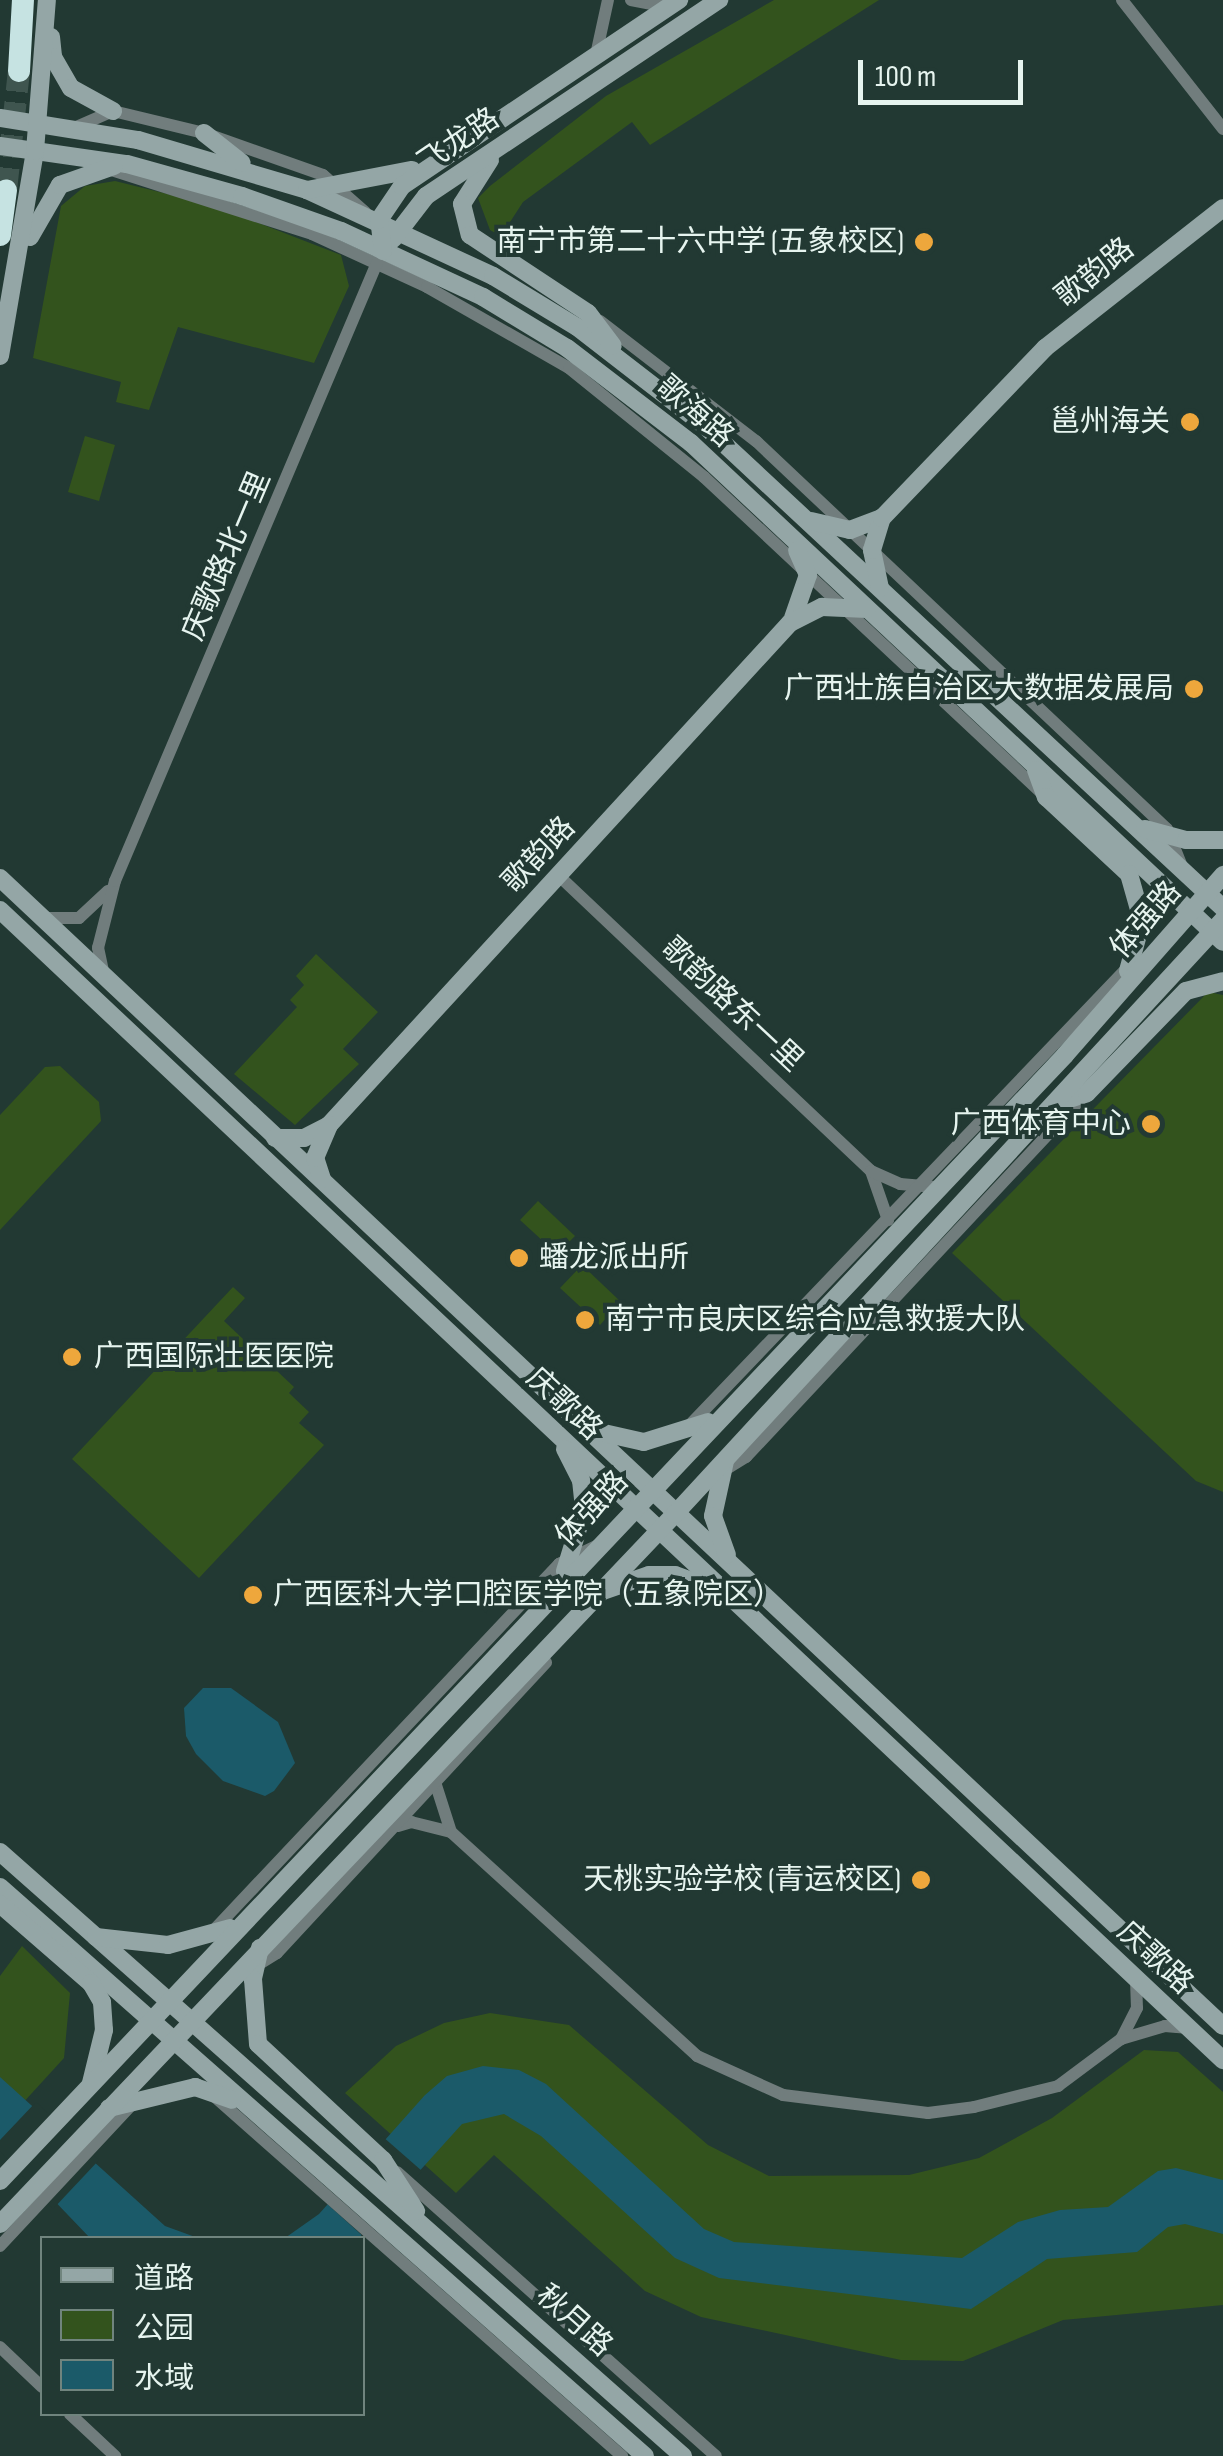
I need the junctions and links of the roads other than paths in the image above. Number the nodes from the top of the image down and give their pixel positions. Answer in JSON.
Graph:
{"nodes":[{"id":1,"x":23,"y":0,"type":"edge"},
{"id":2,"x":47,"y":0,"type":"edge"},
{"id":3,"x":608,"y":0,"type":"edge"},
{"id":4,"x":631,"y":0,"type":"edge"},
{"id":5,"x":719,"y":0,"type":"edge"},
{"id":6,"x":1122,"y":0,"type":"edge"},
{"id":7,"x":674,"y":3,"type":"edge"},
{"id":8,"x":596,"y":55,"type":"junction"},
{"id":9,"x":19,"y":71,"type":"tunnel mouth"},
{"id":10,"x":114,"y":112,"type":"junction"},
{"id":11,"x":0,"y":118,"type":"edge"},
{"id":12,"x":38,"y":122,"type":"junction"},
{"id":13,"x":74,"y":128,"type":"junction"},
{"id":14,"x":1223,"y":129,"type":"edge"},
{"id":15,"x":204,"y":132,"type":"junction"},
{"id":16,"x":0,"y":146,"type":"edge"},
{"id":17,"x":499,"y":147,"type":"junction"},
{"id":18,"x":35,"y":151,"type":"junction"},
{"id":19,"x":449,"y":154,"type":"junction"},
{"id":20,"x":82,"y":157,"type":"junction"},
{"id":21,"x":127,"y":164,"type":"junction"},
{"id":22,"x":105,"y":168,"type":"junction"},
{"id":23,"x":250,"y":169,"type":"junction"},
{"id":24,"x":332,"y":183,"type":"junction"},
{"id":25,"x":6,"y":190,"type":"dead end"},
{"id":26,"x":307,"y":190,"type":"junction"},
{"id":27,"x":1223,"y":208,"type":"edge"},
{"id":28,"x":373,"y":217,"type":"junction"},
{"id":29,"x":401,"y":231,"type":"junction"},
{"id":30,"x":0,"y":234,"type":"edge"},
{"id":31,"x":380,"y":257,"type":"junction"},
{"id":32,"x":14,"y":296,"type":"junction"},
{"id":33,"x":588,"y":313,"type":"junction"},
{"id":34,"x":0,"y":356,"type":"edge"},
{"id":35,"x":622,"y":359,"type":"junction"},
{"id":36,"x":804,"y":518,"type":"junction"},
{"id":37,"x":882,"y":518,"type":"junction"},
{"id":38,"x":850,"y":530,"type":"junction"},
{"id":39,"x":788,"y":534,"type":"junction"},
{"id":40,"x":872,"y":550,"type":"junction"},
{"id":41,"x":808,"y":575,"type":"junction"},
{"id":42,"x":880,"y":590,"type":"junction"},
{"id":43,"x":840,"y":605,"type":"junction"},
{"id":44,"x":867,"y":609,"type":"junction"},
{"id":45,"x":790,"y":623,"type":"junction"},
{"id":46,"x":1034,"y":765,"type":"junction"},
{"id":47,"x":1046,"y":796,"type":"junction"},
{"id":48,"x":1123,"y":814,"type":"junction"},
{"id":49,"x":1170,"y":838,"type":"junction"},
{"id":50,"x":1223,"y":840,"type":"edge"},
{"id":51,"x":1184,"y":871,"type":"junction"},
{"id":52,"x":1223,"y":875,"type":"edge"},
{"id":53,"x":558,"y":876,"type":"junction"},
{"id":54,"x":0,"y":878,"type":"edge"},
{"id":55,"x":115,"y":880,"type":"junction"},
{"id":56,"x":1206,"y":892,"type":"junction"},
{"id":57,"x":1223,"y":908,"type":"edge"},
{"id":58,"x":0,"y":910,"type":"edge"},
{"id":59,"x":1190,"y":910,"type":"junction"},
{"id":60,"x":40,"y":916,"type":"junction"},
{"id":61,"x":1219,"y":931,"type":"edge"},
{"id":62,"x":1156,"y":950,"type":"junction"},
{"id":63,"x":1132,"y":964,"type":"junction"},
{"id":64,"x":1223,"y":981,"type":"edge"},
{"id":65,"x":110,"y":982,"type":"junction"},
{"id":66,"x":1117,"y":994,"type":"junction"},
{"id":67,"x":1087,"y":1093,"type":"junction"},
{"id":68,"x":1054,"y":1104,"type":"junction"},
{"id":69,"x":329,"y":1125,"type":"junction"},
{"id":70,"x":276,"y":1138,"type":"junction"},
{"id":71,"x":870,"y":1171,"type":"junction"},
{"id":72,"x":326,"y":1186,"type":"junction"},
{"id":73,"x":916,"y":1186,"type":"junction"},
{"id":74,"x":938,"y":1187,"type":"junction"},
{"id":75,"x":888,"y":1216,"type":"junction"},
{"id":76,"x":889,"y":1238,"type":"junction"},
{"id":77,"x":515,"y":1364,"type":"junction"},
{"id":78,"x":500,"y":1380,"type":"junction"},
{"id":79,"x":566,"y":1412,"type":"junction"},
{"id":80,"x":718,"y":1417,"type":"junction"},
{"id":81,"x":550,"y":1428,"type":"junction"},
{"id":82,"x":682,"y":1432,"type":"junction"},
{"id":83,"x":730,"y":1449,"type":"junction"},
{"id":84,"x":719,"y":1474,"type":"junction"},
{"id":85,"x":648,"y":1489,"type":"junction"},
{"id":86,"x":698,"y":1489,"type":"junction"},
{"id":87,"x":633,"y":1506,"type":"junction"},
{"id":88,"x":675,"y":1514,"type":"junction"},
{"id":89,"x":658,"y":1530,"type":"junction"},
{"id":90,"x":596,"y":1546,"type":"junction"},
{"id":91,"x":571,"y":1558,"type":"junction"},
{"id":92,"x":560,"y":1583,"type":"junction"},
{"id":93,"x":617,"y":1586,"type":"junction"},
{"id":94,"x":756,"y":1590,"type":"junction"},
{"id":95,"x":592,"y":1595,"type":"junction"},
{"id":96,"x":741,"y":1607,"type":"junction"},
{"id":97,"x":435,"y":1782,"type":"junction"},
{"id":98,"x":396,"y":1826,"type":"junction"},
{"id":99,"x":451,"y":1832,"type":"junction"},
{"id":100,"x":0,"y":1852,"type":"edge"},
{"id":101,"x":0,"y":1887,"type":"edge"},
{"id":102,"x":0,"y":1904,"type":"edge"},
{"id":103,"x":240,"y":1924,"type":"junction"},
{"id":104,"x":208,"y":1936,"type":"junction"},
{"id":105,"x":96,"y":1937,"type":"junction"},
{"id":106,"x":258,"y":1956,"type":"junction"},
{"id":107,"x":1136,"y":1978,"type":"junction"},
{"id":108,"x":168,"y":2000,"type":"junction"},
{"id":109,"x":150,"y":2019,"type":"junction"},
{"id":110,"x":190,"y":2021,"type":"junction"},
{"id":111,"x":1223,"y":2026,"type":"edge"},
{"id":112,"x":1188,"y":2028,"type":"junction"},
{"id":113,"x":1121,"y":2039,"type":"junction"},
{"id":114,"x":173,"y":2040,"type":"junction"},
{"id":115,"x":1206,"y":2044,"type":"junction"},
{"id":116,"x":1223,"y":2060,"type":"edge"},
{"id":117,"x":89,"y":2087,"type":"junction"},
{"id":118,"x":207,"y":2090,"type":"junction"},
{"id":119,"x":250,"y":2108,"type":"junction"},
{"id":120,"x":113,"y":2114,"type":"junction"},
{"id":121,"x":286,"y":2150,"type":"junction"},
{"id":122,"x":383,"y":2160,"type":"junction"},
{"id":123,"x":0,"y":2181,"type":"edge"},
{"id":124,"x":0,"y":2224,"type":"edge"},
{"id":125,"x":427,"y":2228,"type":"junction"},
{"id":126,"x":0,"y":2246,"type":"edge"},
{"id":127,"x":405,"y":2255,"type":"junction"},
{"id":128,"x":0,"y":2348,"type":"edge"},
{"id":129,"x":40,"y":2386,"type":"edge"},
{"id":130,"x":72,"y":2416,"type":"edge"},
{"id":131,"x":115,"y":2456,"type":"edge"},
{"id":132,"x":622,"y":2456,"type":"edge"},
{"id":133,"x":645,"y":2456,"type":"edge"},
{"id":134,"x":684,"y":2456,"type":"edge"},
{"id":135,"x":716,"y":2456,"type":"edge"}],
"edges":[{"from":1,"to":9,"type":"highway"},
{"from":2,"to":10,"type":"main road"},
{"from":2,"to":12,"type":"main road"},
{"from":3,"to":8,"type":"street"},
{"from":4,"to":7,"type":"street"},
{"from":5,"to":17,"type":"main road","name":"飞龙路"},
{"from":6,"to":14,"type":"street"},
{"from":7,"to":8,"type":"main road","name":"飞龙路"},
{"from":8,"to":19,"type":"main road","name":"飞龙路"},
{"from":10,"to":13,"type":"street"},
{"from":10,"to":15,"type":"street"},
{"from":11,"to":12,"type":"main road","name":"歌海路"},
{"from":12,"to":13,"type":"main road","name":"歌海路"},
{"from":12,"to":18,"type":"main road"},
{"from":13,"to":23,"type":"main road","name":"歌海路"},
{"from":15,"to":23,"type":"main road"},
{"from":15,"to":24,"type":"street"},
{"from":16,"to":18,"type":"main road","name":"歌海路"},
{"from":17,"to":29,"type":"main road","name":"飞龙路"},
{"from":17,"to":33,"type":"main road"},
{"from":18,"to":20,"type":"main road","name":"歌海路"},
{"from":18,"to":32,"type":"main road"},
{"from":19,"to":24,"type":"main road"},
{"from":19,"to":28,"type":"main road","name":"飞龙路"},
{"from":20,"to":21,"type":"main road","name":"歌海路"},
{"from":20,"to":22,"type":"street"},
{"from":21,"to":22,"type":"main road"},
{"from":21,"to":31,"type":"main road","name":"歌海路"},
{"from":22,"to":31,"type":"street"},
{"from":22,"to":32,"type":"main road"},
{"from":23,"to":26,"type":"main road","name":"歌海路"},
{"from":24,"to":26,"type":"main road"},
{"from":24,"to":28,"type":"street"},
{"from":25,"to":30,"type":"highway"},
{"from":26,"to":28,"type":"main road","name":"歌海路"},
{"from":27,"to":37,"type":"main road","name":"歌韵路"},
{"from":28,"to":29,"type":"main road","name":"歌海路"},
{"from":28,"to":31,"type":"main road"},
{"from":29,"to":31,"type":"main road","name":"飞龙路"},
{"from":29,"to":35,"type":"main road","name":"歌海路"},
{"from":31,"to":39,"type":"main road","name":"歌海路"},
{"from":31,"to":41,"type":"street"},
{"from":31,"to":55,"type":"street","name":"庆歌路北一里"},
{"from":32,"to":34,"type":"main road"},
{"from":33,"to":35,"type":"main road"},
{"from":33,"to":38,"type":"street"},
{"from":35,"to":36,"type":"main road","name":"歌海路"},
{"from":36,"to":38,"type":"main road"},
{"from":36,"to":42,"type":"main road","name":"歌海路"},
{"from":37,"to":38,"type":"main road"},
{"from":37,"to":40,"type":"main road"},
{"from":38,"to":40,"type":"street"},
{"from":39,"to":41,"type":"main road"},
{"from":39,"to":44,"type":"main road","name":"歌海路"},
{"from":40,"to":42,"type":"main road"},
{"from":40,"to":49,"type":"street"},
{"from":41,"to":43,"type":"street"},
{"from":41,"to":45,"type":"main road","name":"歌韵路"},
{"from":42,"to":48,"type":"main road","name":"歌海路"},
{"from":43,"to":44,"type":"main road","name":"歌韵路"},
{"from":43,"to":45,"type":"main road","name":"歌韵路"},
{"from":43,"to":47,"type":"street"},
{"from":44,"to":46,"type":"main road","name":"歌海路"},
{"from":45,"to":53,"type":"main road","name":"歌韵路"},
{"from":46,"to":47,"type":"main road"},
{"from":46,"to":59,"type":"main road","name":"歌海路"},
{"from":47,"to":63,"type":"main road"},
{"from":48,"to":49,"type":"main road"},
{"from":48,"to":51,"type":"main road","name":"歌海路"},
{"from":49,"to":50,"type":"main road"},
{"from":49,"to":51,"type":"street"},
{"from":51,"to":56,"type":"main road","name":"歌海路"},
{"from":52,"to":56,"type":"main road","name":"体强路"},
{"from":53,"to":69,"type":"main road","name":"歌韵路"},
{"from":53,"to":71,"type":"street","name":"歌韵路东一里"},
{"from":54,"to":60,"type":"main road","name":"庆歌路"},
{"from":55,"to":60,"type":"street","name":"庆歌路北一里"},
{"from":55,"to":65,"type":"street","name":"庆歌路北一里"},
{"from":56,"to":57,"type":"main road","name":"歌海路"},
{"from":56,"to":59,"type":"main road","name":"体强路"},
{"from":58,"to":78,"type":"main road","name":"庆歌路"},
{"from":59,"to":61,"type":"main road","name":"歌海路"},
{"from":59,"to":62,"type":"main road","name":"体强路"},
{"from":60,"to":65,"type":"main road","name":"庆歌路"},
{"from":61,"to":68,"type":"main road","name":"体强路"},
{"from":62,"to":63,"type":"street"},
{"from":62,"to":66,"type":"main road","name":"体强路"},
{"from":63,"to":66,"type":"main road"},
{"from":63,"to":73,"type":"street"},
{"from":64,"to":67,"type":"main road"},
{"from":65,"to":70,"type":"main road","name":"庆歌路"},
{"from":66,"to":74,"type":"main road","name":"体强路"},
{"from":67,"to":68,"type":"main road"},
{"from":67,"to":84,"type":"street"},
{"from":68,"to":83,"type":"main road","name":"体强路"},
{"from":69,"to":70,"type":"main road"},
{"from":69,"to":72,"type":"main road"},
{"from":70,"to":72,"type":"main road","name":"庆歌路"},
{"from":71,"to":73,"type":"street","name":"歌韵路东一里"},
{"from":71,"to":75,"type":"street","name":"歌韵路东一里"},
{"from":72,"to":77,"type":"main road","name":"庆歌路"},
{"from":73,"to":74,"type":"street","name":"歌韵路东一里"},
{"from":73,"to":75,"type":"street"},
{"from":74,"to":76,"type":"main road","name":"体强路"},
{"from":75,"to":76,"type":"street","name":"歌韵路东一里"},
{"from":75,"to":82,"type":"street"},
{"from":76,"to":80,"type":"main road","name":"体强路"},
{"from":77,"to":78,"type":"main road"},
{"from":77,"to":79,"type":"main road","name":"庆歌路"},
{"from":78,"to":81,"type":"main road","name":"庆歌路"},
{"from":79,"to":82,"type":"main road"},
{"from":79,"to":85,"type":"main road","name":"庆歌路"},
{"from":80,"to":82,"type":"main road"},
{"from":80,"to":85,"type":"main road","name":"体强路"},
{"from":81,"to":87,"type":"main road","name":"庆歌路"},
{"from":81,"to":91,"type":"main road"},
{"from":83,"to":84,"type":"main road"},
{"from":83,"to":86,"type":"main road","name":"体强路"},
{"from":84,"to":86,"type":"street"},
{"from":84,"to":94,"type":"main road"},
{"from":85,"to":87,"type":"main road","name":"体强路"},
{"from":85,"to":88,"type":"main road","name":"庆歌路"},
{"from":86,"to":88,"type":"main road","name":"体强路"},
{"from":87,"to":89,"type":"main road","name":"庆歌路"},
{"from":87,"to":90,"type":"main road","name":"体强路"},
{"from":88,"to":89,"type":"main road","name":"体强路"},
{"from":88,"to":94,"type":"main road","name":"庆歌路"},
{"from":89,"to":95,"type":"main road","name":"体强路"},
{"from":89,"to":96,"type":"main road","name":"庆歌路"},
{"from":90,"to":91,"type":"street"},
{"from":90,"to":92,"type":"main road","name":"体强路"},
{"from":91,"to":92,"type":"main road"},
{"from":91,"to":104,"type":"street"},
{"from":92,"to":103,"type":"main road","name":"体强路"},
{"from":93,"to":95,"type":"main road"},
{"from":93,"to":96,"type":"main road"},
{"from":93,"to":97,"type":"street"},
{"from":94,"to":111,"type":"main road","name":"庆歌路"},
{"from":95,"to":106,"type":"main road","name":"体强路"},
{"from":96,"to":107,"type":"main road","name":"庆歌路"},
{"from":97,"to":98,"type":"street"},
{"from":97,"to":99,"type":"street"},
{"from":98,"to":99,"type":"street"},
{"from":98,"to":106,"type":"street"},
{"from":99,"to":113,"type":"street"},
{"from":100,"to":105,"type":"main road"},
{"from":101,"to":109,"type":"main road"},
{"from":102,"to":117,"type":"main road"},
{"from":103,"to":104,"type":"main road"},
{"from":103,"to":108,"type":"main road","name":"体强路"},
{"from":104,"to":105,"type":"main road"},
{"from":105,"to":108,"type":"main road"},
{"from":106,"to":110,"type":"main road","name":"体强路"},
{"from":106,"to":122,"type":"main road"},
{"from":107,"to":112,"type":"main road","name":"庆歌路"},
{"from":107,"to":113,"type":"street"},
{"from":108,"to":109,"type":"main road","name":"体强路"},
{"from":108,"to":110,"type":"main road"},
{"from":109,"to":114,"type":"main road"},
{"from":109,"to":117,"type":"main road","name":"体强路"},
{"from":110,"to":114,"type":"main road","name":"体强路"},
{"from":110,"to":125,"type":"main road","name":"秋月路"},
{"from":111,"to":115,"type":"main road"},
{"from":112,"to":113,"type":"street"},
{"from":112,"to":115,"type":"main road","name":"庆歌路"},
{"from":114,"to":119,"type":"main road","name":"秋月路"},
{"from":114,"to":120,"type":"main road","name":"体强路"},
{"from":115,"to":116,"type":"main road","name":"庆歌路"},
{"from":117,"to":123,"type":"main road","name":"体强路"},
{"from":118,"to":119,"type":"main road"},
{"from":118,"to":120,"type":"main road"},
{"from":118,"to":121,"type":"street"},
{"from":119,"to":121,"type":"main road","name":"秋月路"},
{"from":120,"to":124,"type":"main road","name":"体强路"},
{"from":120,"to":126,"type":"street"},
{"from":121,"to":127,"type":"main road","name":"秋月路"},
{"from":122,"to":125,"type":"main road"},
{"from":122,"to":135,"type":"street"},
{"from":125,"to":134,"type":"main road","name":"秋月路"},
{"from":127,"to":132,"type":"street"},
{"from":127,"to":133,"type":"main road","name":"秋月路"},
{"from":128,"to":129,"type":"street"},
{"from":130,"to":131,"type":"street"}]}
